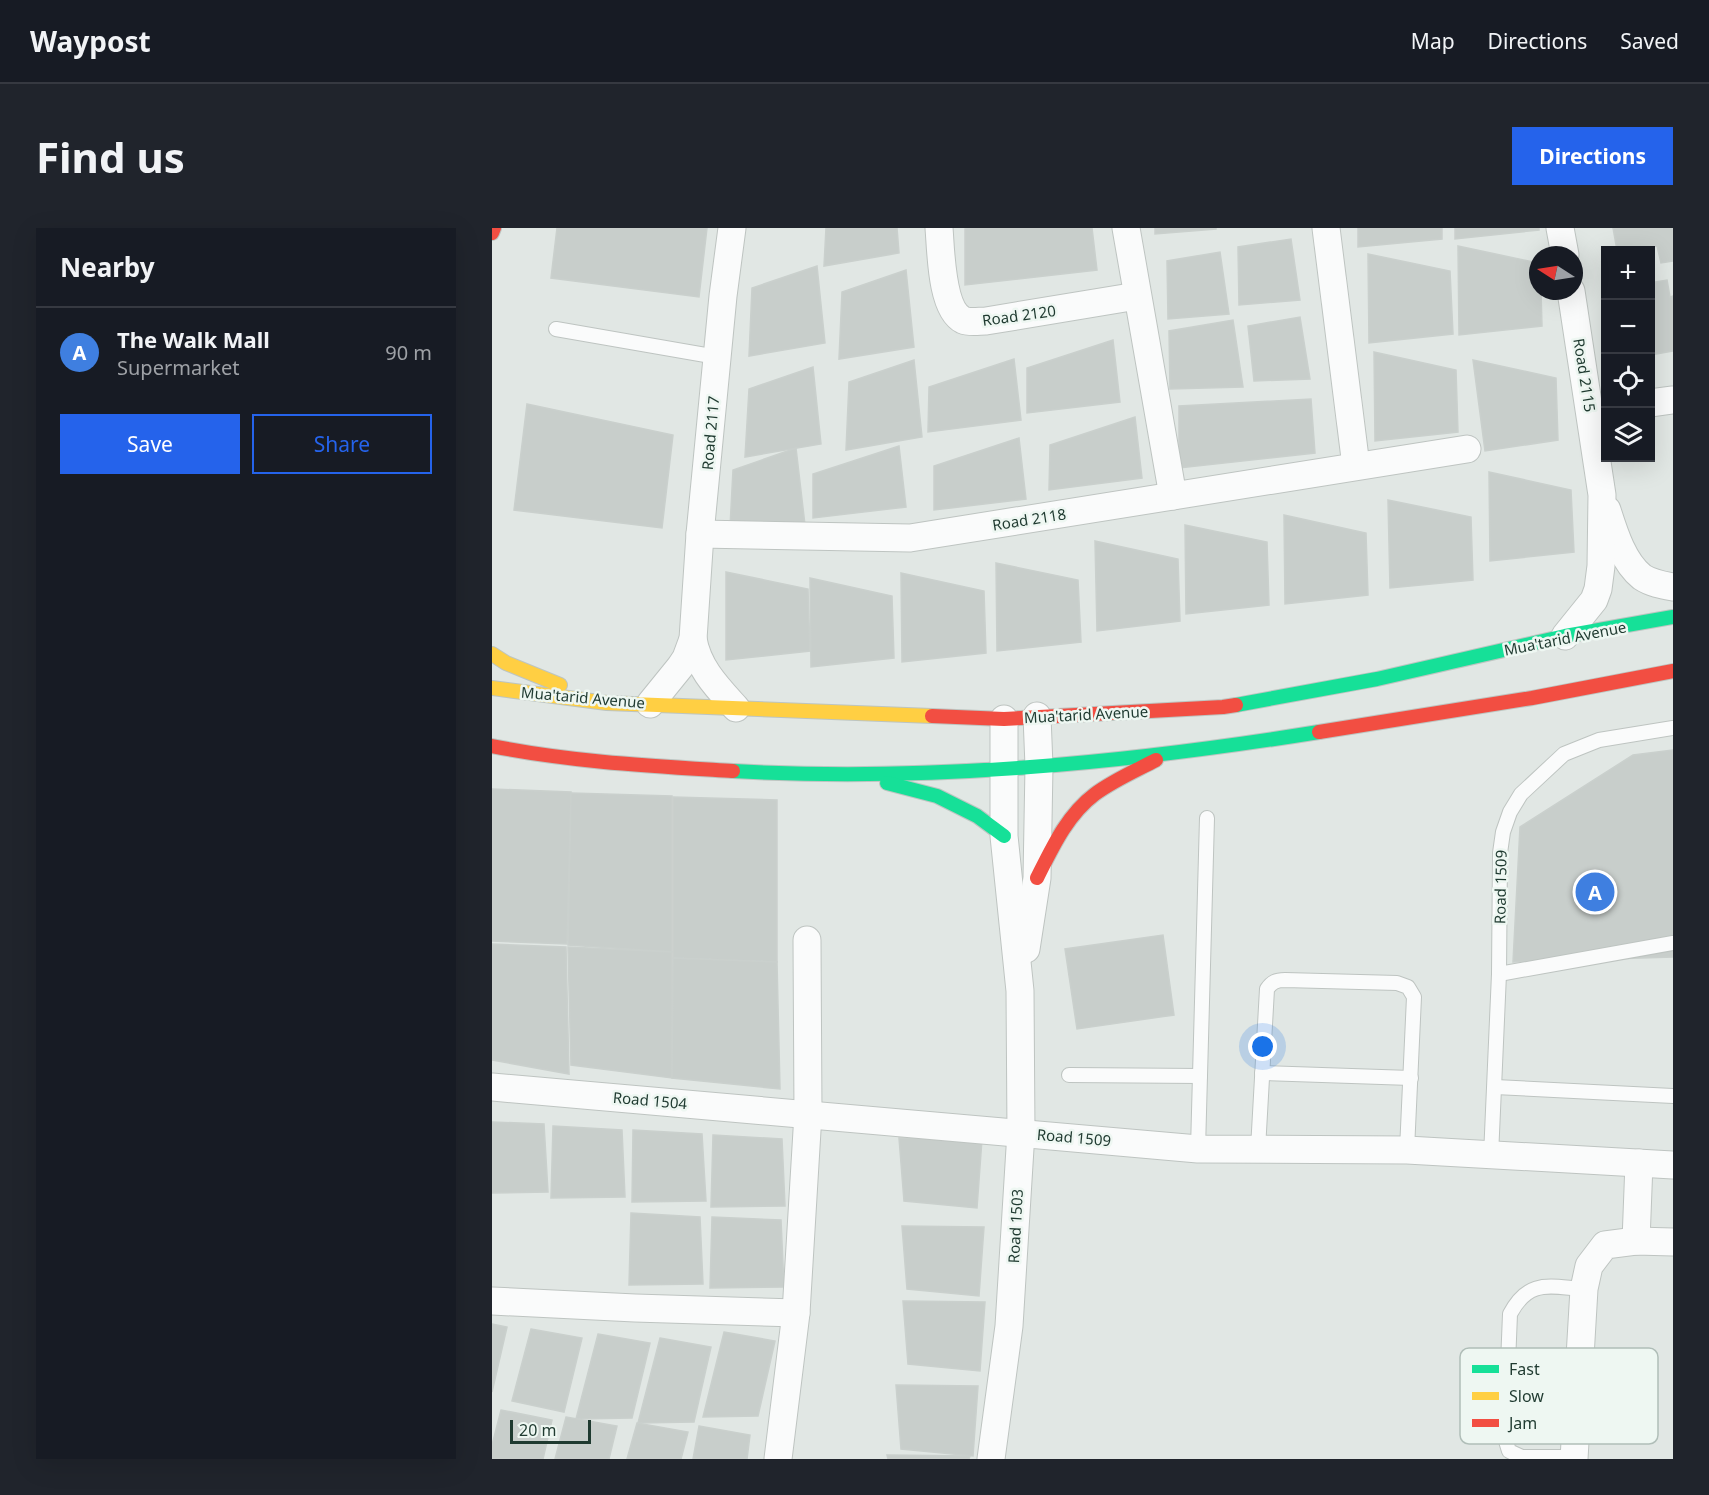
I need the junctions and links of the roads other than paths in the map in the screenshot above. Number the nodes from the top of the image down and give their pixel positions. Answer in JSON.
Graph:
{"nodes":[{"id":1,"x":494,"y":228,"type":"edge"},
{"id":2,"x":732,"y":228,"type":"edge"},
{"id":3,"x":939,"y":228,"type":"edge"},
{"id":4,"x":1126,"y":228,"type":"edge"},
{"id":5,"x":1326,"y":228,"type":"edge"},
{"id":6,"x":1560,"y":228,"type":"edge"},
{"id":7,"x":492,"y":233,"type":"edge"},
{"id":8,"x":1563,"y":246,"type":"edge"},
{"id":9,"x":1137,"y":296,"type":"junction"},
{"id":10,"x":1573,"y":300,"type":"edge"},
{"id":11,"x":556,"y":329,"type":"dead end"},
{"id":12,"x":717,"y":357,"type":"junction"},
{"id":13,"x":1673,"y":400,"type":"edge"},
{"id":14,"x":1655,"y":402,"type":"edge"},
{"id":15,"x":1598,"y":410,"type":"edge"},
{"id":16,"x":1467,"y":448,"type":"dead end"},
{"id":17,"x":1356,"y":466,"type":"junction"},
{"id":18,"x":1602,"y":495,"type":"junction"},
{"id":19,"x":1173,"y":496,"type":"junction"},
{"id":20,"x":700,"y":534,"type":"junction"},
{"id":21,"x":1673,"y":587,"type":"edge"},
{"id":22,"x":1673,"y":617,"type":"edge"},
{"id":23,"x":1565,"y":636,"type":"junction"},
{"id":24,"x":693,"y":639,"type":"junction"},
{"id":25,"x":492,"y":654,"type":"edge"},
{"id":26,"x":1673,"y":671,"type":"edge"},
{"id":27,"x":1633,"y":678,"type":"junction"},
{"id":28,"x":1673,"y":678,"type":"edge"},
{"id":29,"x":492,"y":688,"type":"edge"},
{"id":30,"x":607,"y":703,"type":"junction"},
{"id":31,"x":650,"y":704,"type":"junction"},
{"id":32,"x":736,"y":708,"type":"junction"},
{"id":33,"x":1037,"y":716,"type":"junction"},
{"id":34,"x":1004,"y":719,"type":"junction"},
{"id":35,"x":1673,"y":728,"type":"edge"},
{"id":36,"x":492,"y":746,"type":"edge"},
{"id":37,"x":1169,"y":753,"type":"junction"},
{"id":38,"x":538,"y":755,"type":"junction"},
{"id":39,"x":504,"y":761,"type":"dead end"},
{"id":40,"x":1039,"y":766,"type":"junction"},
{"id":41,"x":1003,"y":768,"type":"junction"},
{"id":42,"x":854,"y":775,"type":"junction"},
{"id":43,"x":1207,"y":818,"type":"dead end"},
{"id":44,"x":1004,"y":836,"type":"junction"},
{"id":45,"x":1037,"y":878,"type":"junction"},
{"id":46,"x":807,"y":940,"type":"dead end"},
{"id":47,"x":1673,"y":943,"type":"edge"},
{"id":48,"x":1498,"y":974,"type":"junction"},
{"id":49,"x":1020,"y":992,"type":"junction"},
{"id":50,"x":1262,"y":1073,"type":"junction"},
{"id":51,"x":1069,"y":1075,"type":"dead end"},
{"id":52,"x":1200,"y":1076,"type":"junction"},
{"id":53,"x":1411,"y":1078,"type":"junction"},
{"id":54,"x":492,"y":1087,"type":"edge"},
{"id":55,"x":1495,"y":1087,"type":"junction"},
{"id":56,"x":1673,"y":1096,"type":"edge"},
{"id":57,"x":808,"y":1114,"type":"junction"},
{"id":58,"x":1021,"y":1132,"type":"junction"},
{"id":59,"x":1198,"y":1149,"type":"junction"},
{"id":60,"x":1258,"y":1149,"type":"junction"},
{"id":61,"x":1407,"y":1150,"type":"junction"},
{"id":62,"x":1491,"y":1156,"type":"junction"},
{"id":63,"x":1639,"y":1163,"type":"junction"},
{"id":64,"x":1673,"y":1165,"type":"edge"},
{"id":65,"x":1636,"y":1241,"type":"junction"},
{"id":66,"x":1673,"y":1242,"type":"edge"},
{"id":67,"x":1584,"y":1289,"type":"junction"},
{"id":68,"x":492,"y":1300,"type":"edge"},
{"id":69,"x":796,"y":1313,"type":"junction"},
{"id":70,"x":1509,"y":1348,"type":"edge"},
{"id":71,"x":1581,"y":1348,"type":"edge"},
{"id":72,"x":1507,"y":1444,"type":"edge"},
{"id":73,"x":1574,"y":1458,"type":"edge"},
{"id":74,"x":778,"y":1459,"type":"edge"},
{"id":75,"x":992,"y":1459,"type":"edge"}],
"edges":[{"from":1,"to":7,"type":"street"},
{"from":2,"to":12,"type":"street","name":"Road 2117"},
{"from":3,"to":9,"type":"street","name":"Road 2120"},
{"from":4,"to":9,"type":"street"},
{"from":5,"to":17,"type":"street"},
{"from":6,"to":8,"type":"street"},
{"from":9,"to":19,"type":"street"},
{"from":10,"to":15,"type":"street","name":"Road 2115"},
{"from":11,"to":12,"type":"lane"},
{"from":12,"to":20,"type":"street","name":"Road 2117"},
{"from":13,"to":14,"type":"street"},
{"from":15,"to":18,"type":"street","name":"Road 2115"},
{"from":16,"to":17,"type":"street","name":"Road 2118"},
{"from":17,"to":19,"type":"street","name":"Road 2118"},
{"from":18,"to":21,"type":"street","name":"Road 2115"},
{"from":18,"to":23,"type":"street","name":"Road 2115"},
{"from":19,"to":20,"type":"street","name":"Road 2118"},
{"from":20,"to":24,"type":"street","name":"Road 2117"},
{"from":22,"to":23,"type":"street","name":"Mua'tarid Avenue"},
{"from":23,"to":33,"type":"street","name":"Mua'tarid Avenue"},
{"from":24,"to":31,"type":"street","name":"Road 2117"},
{"from":24,"to":32,"type":"street","name":"Road 2117"},
{"from":25,"to":30,"type":"street"},
{"from":26,"to":27,"type":"street"},
{"from":27,"to":28,"type":"lane"},
{"from":27,"to":37,"type":"street"},
{"from":29,"to":30,"type":"street","name":"Mua'tarid Avenue"},
{"from":30,"to":31,"type":"street","name":"Mua'tarid Avenue"},
{"from":31,"to":32,"type":"street","name":"Mua'tarid Avenue"},
{"from":32,"to":34,"type":"street","name":"Mua'tarid Avenue"},
{"from":33,"to":34,"type":"street","name":"Mua'tarid Avenue"},
{"from":33,"to":40,"type":"street","name":"Road 1503"},
{"from":34,"to":41,"type":"street","name":"Road 1503"},
{"from":35,"to":48,"type":"lane","name":"Road 1509"},
{"from":36,"to":38,"type":"street"},
{"from":37,"to":40,"type":"street"},
{"from":37,"to":45,"type":"street"},
{"from":38,"to":39,"type":"street"},
{"from":38,"to":42,"type":"street"},
{"from":40,"to":41,"type":"street"},
{"from":40,"to":45,"type":"street","name":"Road 1503"},
{"from":41,"to":42,"type":"street"},
{"from":41,"to":44,"type":"street","name":"Road 1503"},
{"from":42,"to":44,"type":"street"},
{"from":43,"to":52,"type":"lane"},
{"from":44,"to":49,"type":"street","name":"Road 1503"},
{"from":45,"to":49,"type":"street","name":"Road 1503"},
{"from":46,"to":57,"type":"street"},
{"from":47,"to":48,"type":"lane"},
{"from":48,"to":55,"type":"lane","name":"Road 1509"},
{"from":49,"to":58,"type":"street","name":"Road 1503"},
{"from":50,"to":53,"type":"lane"},
{"from":50,"to":53,"type":"lane"},
{"from":50,"to":60,"type":"lane"},
{"from":51,"to":52,"type":"lane"},
{"from":52,"to":59,"type":"lane"},
{"from":53,"to":61,"type":"lane"},
{"from":54,"to":57,"type":"street","name":"Road 1504"},
{"from":55,"to":56,"type":"lane"},
{"from":55,"to":62,"type":"lane","name":"Road 1509"},
{"from":57,"to":58,"type":"street","name":"Road 1504"},
{"from":57,"to":69,"type":"street"},
{"from":58,"to":59,"type":"street","name":"Road 1509"},
{"from":58,"to":75,"type":"street","name":"Road 1503"},
{"from":59,"to":60,"type":"street","name":"Road 1509"},
{"from":60,"to":61,"type":"street","name":"Road 1509"},
{"from":61,"to":62,"type":"street","name":"Road 1509"},
{"from":62,"to":63,"type":"street","name":"Road 1509"},
{"from":63,"to":64,"type":"street","name":"Road 1509"},
{"from":63,"to":65,"type":"street"},
{"from":65,"to":66,"type":"street"},
{"from":65,"to":67,"type":"street"},
{"from":67,"to":70,"type":"lane"},
{"from":67,"to":71,"type":"street"},
{"from":68,"to":69,"type":"street"},
{"from":69,"to":74,"type":"street"},
{"from":72,"to":73,"type":"lane"}]}
